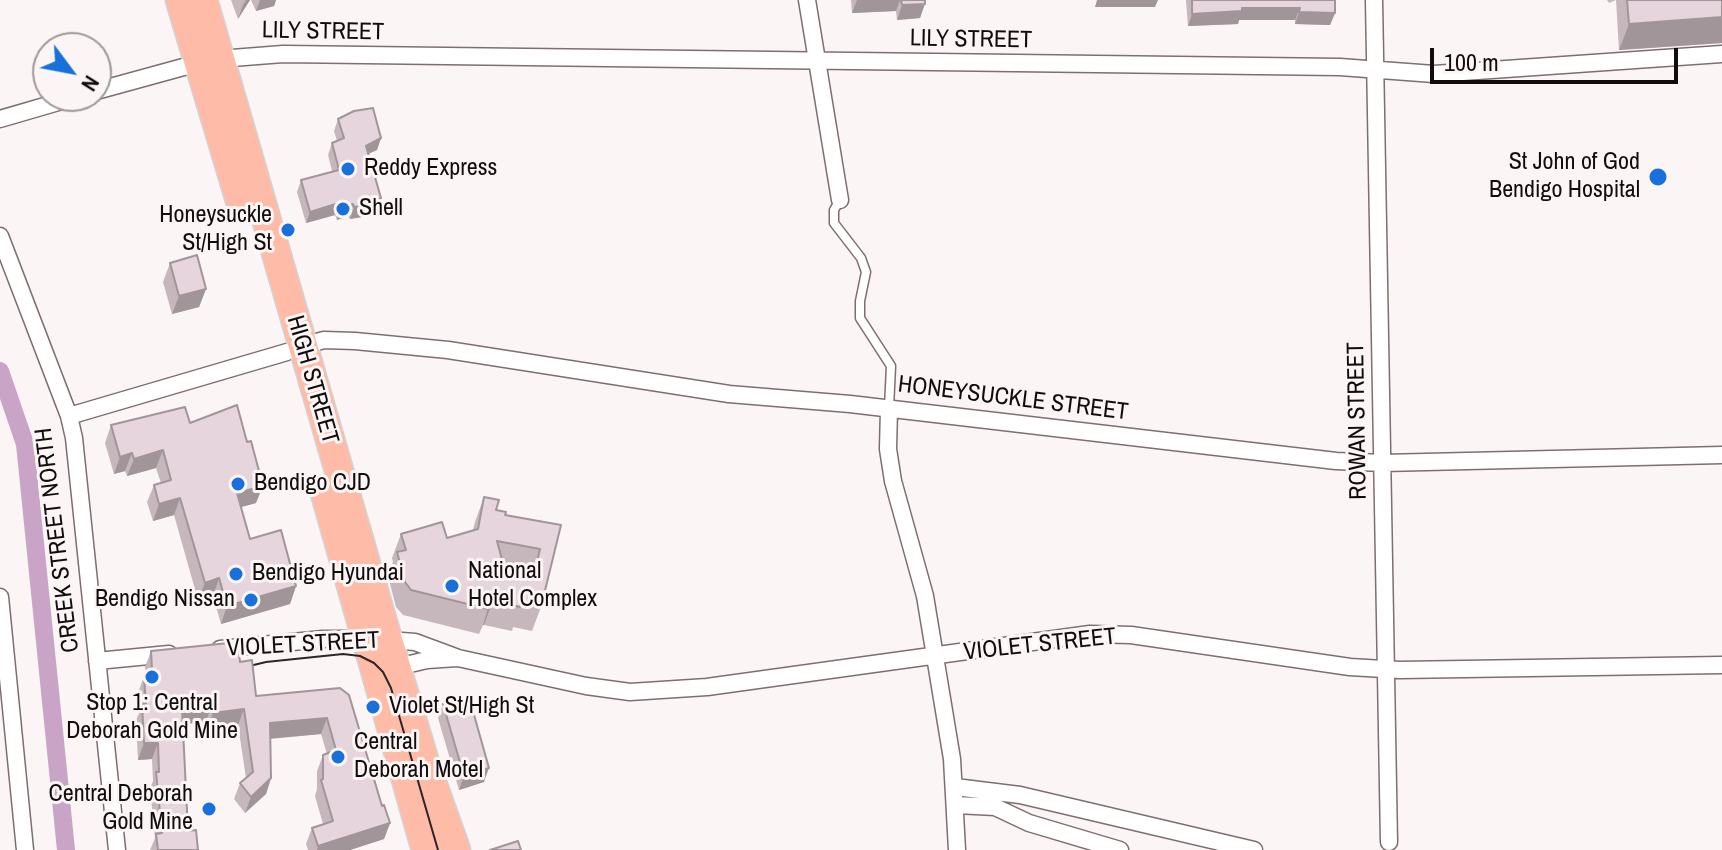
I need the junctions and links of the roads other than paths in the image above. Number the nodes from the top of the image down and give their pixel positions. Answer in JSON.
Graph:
{"nodes":[{"id":1,"x":180,"y":0,"type":"edge"},
{"id":2,"x":203,"y":0,"type":"edge"},
{"id":3,"x":807,"y":0,"type":"edge"},
{"id":4,"x":1374,"y":0,"type":"edge"},
{"id":5,"x":1722,"y":54,"type":"edge"},
{"id":6,"x":209,"y":61,"type":"junction"},
{"id":7,"x":819,"y":63,"type":"junction"},
{"id":8,"x":1375,"y":71,"type":"junction"},
{"id":9,"x":112,"y":87,"type":"edge"},
{"id":10,"x":32,"y":110,"type":"edge"},
{"id":11,"x":0,"y":119,"type":"edge"},
{"id":12,"x":840,"y":200,"type":"joint"},
{"id":13,"x":0,"y":236,"type":"edge"},
{"id":14,"x":294,"y":349,"type":"junction"},
{"id":15,"x":889,"y":409,"type":"junction"},
{"id":16,"x":69,"y":416,"type":"junction"},
{"id":17,"x":1722,"y":455,"type":"edge"},
{"id":18,"x":1383,"y":463,"type":"junction"},
{"id":19,"x":0,"y":597,"type":"edge"},
{"id":20,"x":377,"y":640,"type":"junction"},
{"id":21,"x":935,"y":657,"type":"junction"},
{"id":22,"x":458,"y":658,"type":"junction"},
{"id":23,"x":97,"y":661,"type":"junction"},
{"id":24,"x":1722,"y":665,"type":"edge"},
{"id":25,"x":1385,"y":669,"type":"junction"},
{"id":26,"x":386,"y":671,"type":"junction"},
{"id":27,"x":5,"y":692,"type":"edge"},
{"id":28,"x":955,"y":787,"type":"junction"},
{"id":29,"x":422,"y":792,"type":"junction"},
{"id":30,"x":956,"y":805,"type":"junction"},
{"id":31,"x":1389,"y":842,"type":"dead end"},
{"id":32,"x":25,"y":850,"type":"edge"},
{"id":33,"x":117,"y":850,"type":"edge"},
{"id":34,"x":426,"y":850,"type":"edge"},
{"id":35,"x":456,"y":850,"type":"edge"},
{"id":36,"x":957,"y":850,"type":"edge"},
{"id":37,"x":1120,"y":850,"type":"edge"},
{"id":38,"x":1254,"y":850,"type":"edge"}],
"edges":[{"from":1,"to":6,"type":"highway","name":"HIGH STREET"},
{"from":2,"to":6,"type":"highway","name":"HIGH STREET"},
{"from":3,"to":7,"type":"street"},
{"from":4,"to":8,"type":"street","name":"ROWAN STREET"},
{"from":5,"to":8,"type":"street","name":"LILY STREET"},
{"from":6,"to":7,"type":"street","name":"LILY STREET"},
{"from":6,"to":9,"type":"street","name":"LILY STREET"},
{"from":6,"to":14,"type":"highway","name":"HIGH STREET"},
{"from":7,"to":8,"type":"street","name":"LILY STREET"},
{"from":7,"to":12,"type":"street"},
{"from":8,"to":18,"type":"street","name":"ROWAN STREET"},
{"from":10,"to":11,"type":"street"},
{"from":12,"to":15,"type":"lane"},
{"from":13,"to":16,"type":"street","name":"CREEK STREET NORTH"},
{"from":14,"to":15,"type":"street","name":"HONEYSUCKLE STREET"},
{"from":14,"to":16,"type":"street","name":"HONEYSUCKLE STREET"},
{"from":14,"to":20,"type":"highway","name":"HIGH STREET"},
{"from":15,"to":18,"type":"street","name":"HONEYSUCKLE STREET"},
{"from":15,"to":21,"type":"street"},
{"from":16,"to":23,"type":"street","name":"CREEK STREET NORTH"},
{"from":17,"to":18,"type":"street","name":"HONEYSUCKLE STREET"},
{"from":18,"to":25,"type":"street","name":"ROWAN STREET"},
{"from":19,"to":27,"type":"street"},
{"from":20,"to":22,"type":"street","name":"VIOLET STREET"},
{"from":20,"to":23,"type":"street","name":"VIOLET STREET"},
{"from":20,"to":26,"type":"highway","name":"HIGH STREET"},
{"from":21,"to":22,"type":"street","name":"VIOLET STREET"},
{"from":21,"to":25,"type":"street","name":"VIOLET STREET"},
{"from":21,"to":28,"type":"street"},
{"from":22,"to":26,"type":"street","name":"VIOLET STREET"},
{"from":23,"to":33,"type":"street","name":"CREEK STREET NORTH"},
{"from":24,"to":25,"type":"street","name":"VIOLET STREET"},
{"from":25,"to":31,"type":"street","name":"ROWAN STREET"},
{"from":26,"to":29,"type":"highway","name":"HIGH STREET"},
{"from":27,"to":32,"type":"street"},
{"from":28,"to":30,"type":"street"},
{"from":28,"to":38,"type":"street"},
{"from":29,"to":34,"type":"highway","name":"HIGH STREET"},
{"from":29,"to":35,"type":"highway","name":"HIGH STREET"},
{"from":30,"to":36,"type":"street"},
{"from":30,"to":37,"type":"street"}]}
